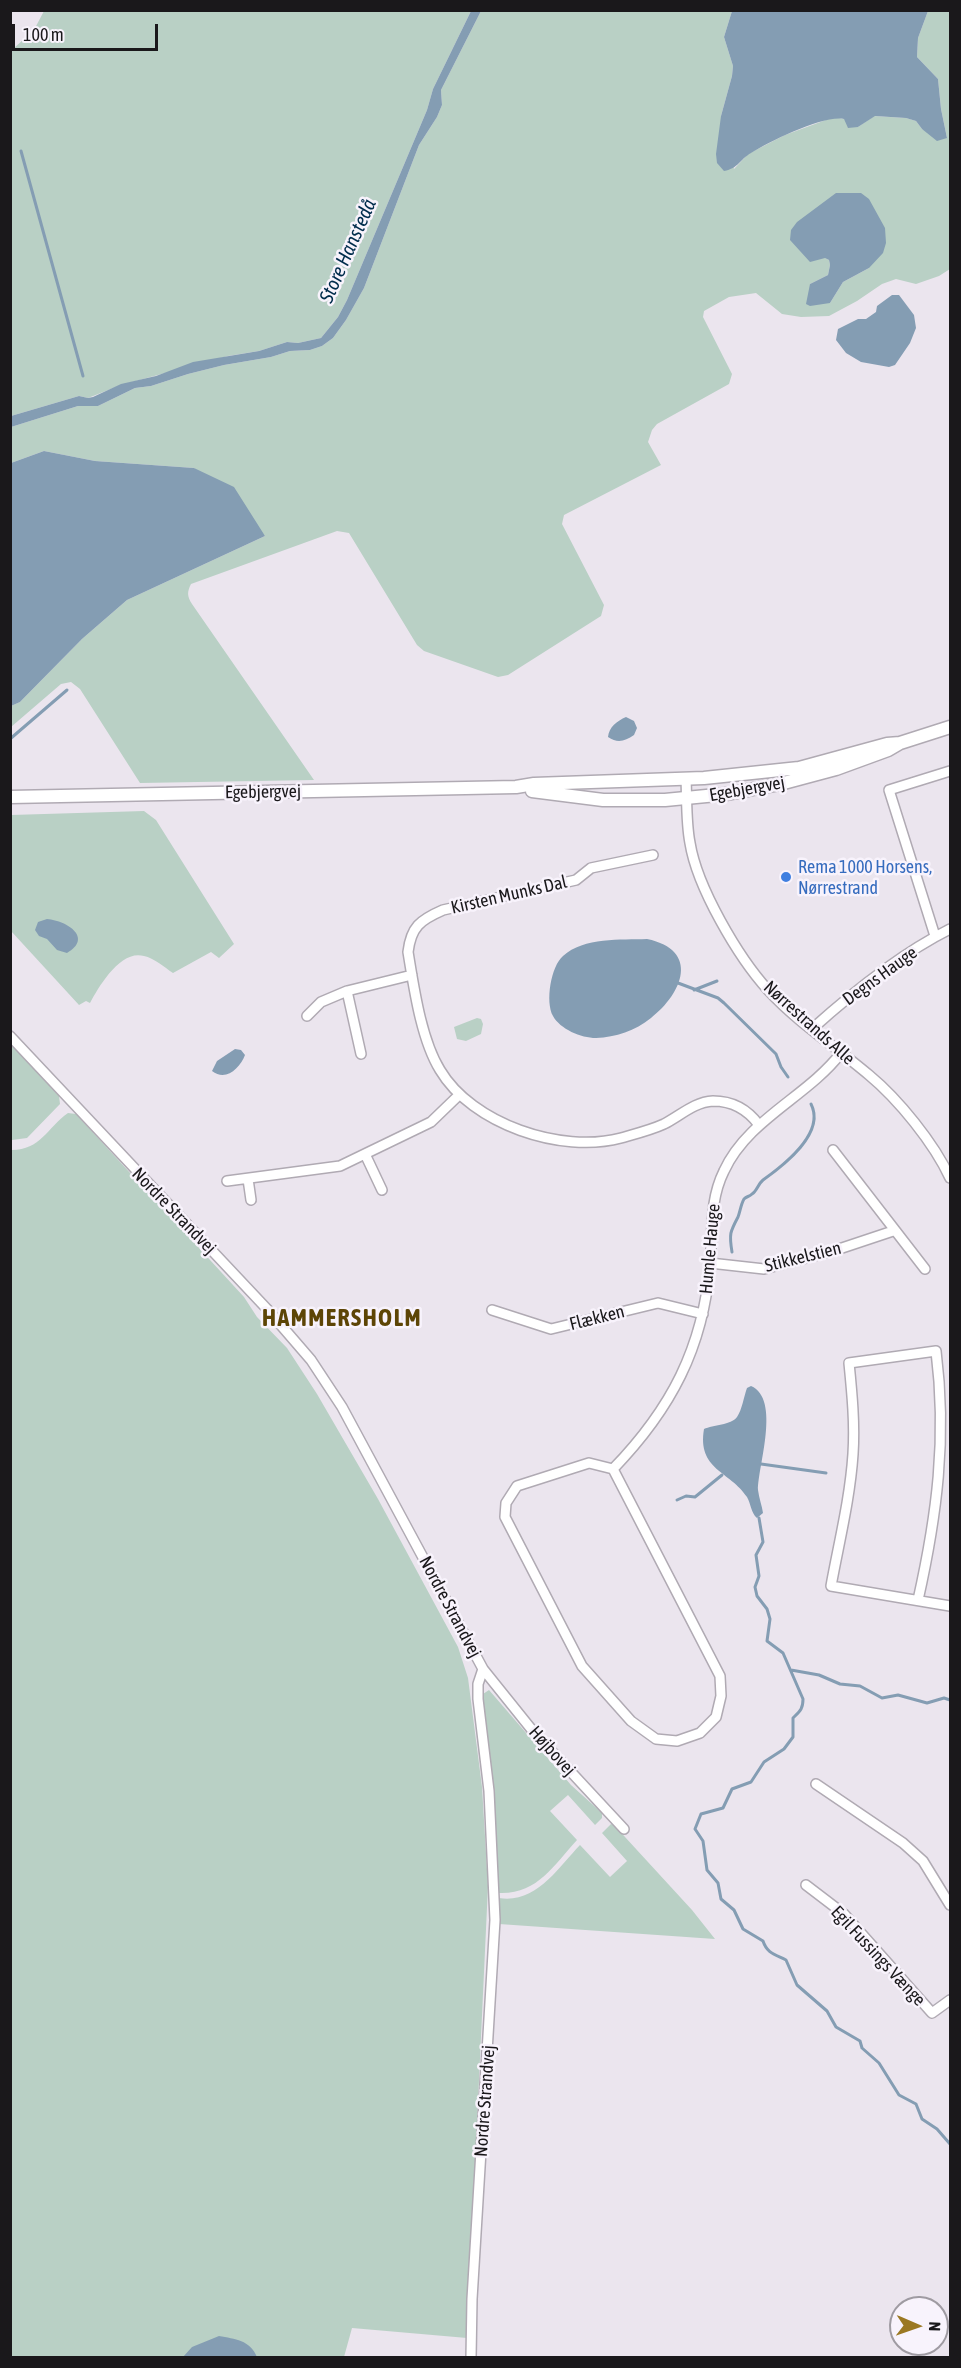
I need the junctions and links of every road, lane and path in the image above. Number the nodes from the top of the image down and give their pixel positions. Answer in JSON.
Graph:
{"nodes":[{"id":1,"x":951,"y":727,"type":"edge"},
{"id":2,"x":900,"y":743,"type":"junction"},
{"id":3,"x":799,"y":768,"type":"junction"},
{"id":4,"x":951,"y":771,"type":"edge"},
{"id":5,"x":686,"y":779,"type":"junction"},
{"id":6,"x":516,"y":787,"type":"junction"},
{"id":7,"x":10,"y":797,"type":"edge"},
{"id":8,"x":687,"y":799,"type":"junction"},
{"id":9,"x":653,"y":855,"type":"dead end"},
{"id":10,"x":951,"y":929,"type":"edge"},
{"id":11,"x":935,"y":936,"type":"junction"},
{"id":12,"x":412,"y":975,"type":"junction"},
{"id":13,"x":347,"y":991,"type":"junction"},
{"id":14,"x":307,"y":1016,"type":"dead end"},
{"id":15,"x":812,"y":1029,"type":"junction"},
{"id":16,"x":10,"y":1036,"type":"edge"},
{"id":17,"x":841,"y":1053,"type":"junction"},
{"id":18,"x":361,"y":1054,"type":"dead end"},
{"id":19,"x":459,"y":1095,"type":"junction"},
{"id":20,"x":759,"y":1125,"type":"junction"},
{"id":21,"x":833,"y":1150,"type":"dead end"},
{"id":22,"x":365,"y":1154,"type":"junction"},
{"id":23,"x":951,"y":1178,"type":"edge"},
{"id":24,"x":248,"y":1179,"type":"junction"},
{"id":25,"x":227,"y":1181,"type":"dead end"},
{"id":26,"x":382,"y":1190,"type":"dead end"},
{"id":27,"x":251,"y":1200,"type":"dead end"},
{"id":28,"x":893,"y":1231,"type":"junction"},
{"id":29,"x":710,"y":1263,"type":"junction"},
{"id":30,"x":925,"y":1269,"type":"dead end"},
{"id":31,"x":492,"y":1310,"type":"dead end"},
{"id":32,"x":703,"y":1314,"type":"junction"},
{"id":33,"x":613,"y":1469,"type":"junction"},
{"id":34,"x":918,"y":1600,"type":"junction"},
{"id":35,"x":951,"y":1606,"type":"edge"},
{"id":36,"x":483,"y":1669,"type":"junction"},
{"id":37,"x":816,"y":1784,"type":"dead end"},
{"id":38,"x":624,"y":1829,"type":"dead end"},
{"id":39,"x":806,"y":1885,"type":"dead end"},
{"id":40,"x":951,"y":1905,"type":"edge"},
{"id":41,"x":951,"y":2000,"type":"edge"},
{"id":42,"x":471,"y":2358,"type":"edge"}],
"edges":[{"from":1,"to":2,"type":"street","name":"Egebjergvej"},
{"from":2,"to":3,"type":"street","name":"Egebjergvej"},
{"from":2,"to":8,"type":"street","name":"Egebjergvej"},
{"from":3,"to":5,"type":"street","name":"Egebjergvej"},
{"from":3,"to":8,"type":"street"},
{"from":4,"to":11,"type":"street"},
{"from":5,"to":6,"type":"street","name":"Egebjergvej"},
{"from":5,"to":8,"type":"street","name":"Nørrestrands Alle"},
{"from":6,"to":7,"type":"street","name":"Egebjergvej"},
{"from":6,"to":8,"type":"street","name":"Egebjergvej"},
{"from":8,"to":15,"type":"street","name":"Nørrestrands Alle"},
{"from":9,"to":12,"type":"street","name":"Kirsten Munks Dal"},
{"from":10,"to":11,"type":"street","name":"Degns Hauge"},
{"from":11,"to":15,"type":"street","name":"Degns Hauge"},
{"from":12,"to":13,"type":"street"},
{"from":12,"to":19,"type":"street","name":"Kirsten Munks Dal"},
{"from":13,"to":14,"type":"street"},
{"from":13,"to":18,"type":"street"},
{"from":15,"to":17,"type":"street","name":"Nørrestrands Alle"},
{"from":16,"to":36,"type":"street","name":"Nordre Strandvej"},
{"from":17,"to":20,"type":"street","name":"Humle Hauge"},
{"from":17,"to":23,"type":"street","name":"Nørrestrands Alle"},
{"from":19,"to":20,"type":"street","name":"Kirsten Munks Dal"},
{"from":19,"to":22,"type":"street"},
{"from":20,"to":29,"type":"street","name":"Humle Hauge"},
{"from":21,"to":28,"type":"street"},
{"from":22,"to":24,"type":"street"},
{"from":22,"to":26,"type":"street"},
{"from":24,"to":25,"type":"street"},
{"from":24,"to":27,"type":"street"},
{"from":28,"to":29,"type":"street","name":"Stikkelstien"},
{"from":28,"to":30,"type":"street"},
{"from":29,"to":32,"type":"street","name":"Humle Hauge"},
{"from":31,"to":32,"type":"street","name":"Flækken"},
{"from":32,"to":33,"type":"street","name":"Humle Hauge"},
{"from":33,"to":33,"type":"street"},
{"from":34,"to":34,"type":"street"},
{"from":34,"to":35,"type":"street"},
{"from":36,"to":38,"type":"street","name":"Højbovej"},
{"from":36,"to":42,"type":"street","name":"Nordre Strandvej"},
{"from":37,"to":40,"type":"street"},
{"from":39,"to":41,"type":"street","name":"Egil Fussings Vænge"}]}
